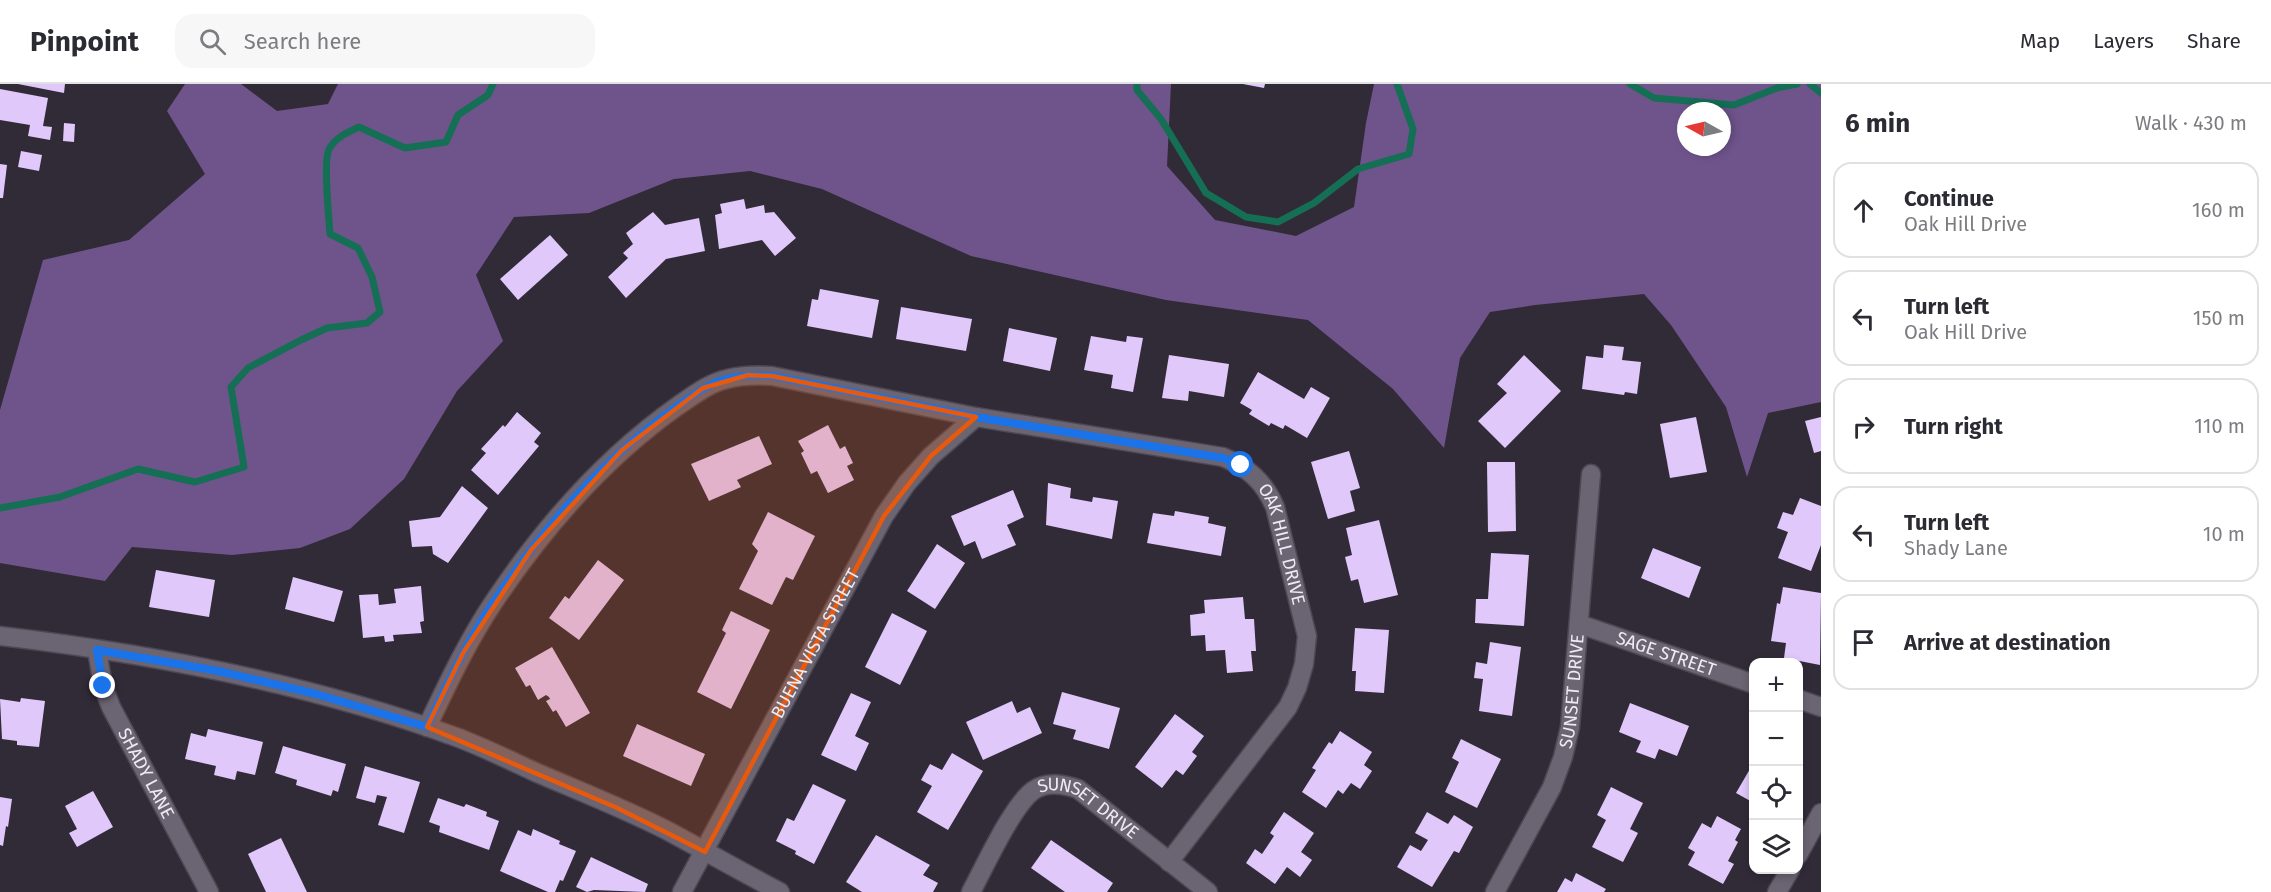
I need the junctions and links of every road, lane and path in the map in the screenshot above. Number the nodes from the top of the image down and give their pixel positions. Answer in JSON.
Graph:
{"nodes":[{"id":1,"x":976,"y":417,"type":"junction"},
{"id":2,"x":1591,"y":474,"type":"dead end"},
{"id":3,"x":1579,"y":624,"type":"junction"},
{"id":4,"x":0,"y":636,"type":"edge"},
{"id":5,"x":97,"y":650,"type":"junction"},
{"id":6,"x":1749,"y":682,"type":"edge"},
{"id":7,"x":1803,"y":701,"type":"edge"},
{"id":8,"x":1821,"y":707,"type":"edge"},
{"id":9,"x":427,"y":727,"type":"junction"},
{"id":10,"x":1821,"y":813,"type":"edge"},
{"id":11,"x":1803,"y":846,"type":"edge"},
{"id":12,"x":705,"y":852,"type":"junction"},
{"id":13,"x":1169,"y":862,"type":"junction"},
{"id":14,"x":1788,"y":874,"type":"edge"},
{"id":15,"x":209,"y":892,"type":"edge"},
{"id":16,"x":682,"y":892,"type":"edge"},
{"id":17,"x":780,"y":892,"type":"edge"},
{"id":18,"x":970,"y":892,"type":"edge"},
{"id":19,"x":1208,"y":892,"type":"edge"},
{"id":20,"x":1495,"y":892,"type":"edge"},
{"id":21,"x":1777,"y":892,"type":"edge"}],
"edges":[{"from":1,"to":9,"type":"street","name":"OAK HILL DRIVE"},
{"from":1,"to":12,"type":"street","name":"BUENA VISTA STREET"},
{"from":1,"to":13,"type":"street","name":"OAK HILL DRIVE"},
{"from":2,"to":3,"type":"street","name":"SUNSET DRIVE"},
{"from":3,"to":6,"type":"street","name":"SAGE STREET"},
{"from":3,"to":20,"type":"street","name":"SUNSET DRIVE"},
{"from":4,"to":5,"type":"street"},
{"from":5,"to":9,"type":"street"},
{"from":5,"to":15,"type":"street","name":"SHADY LANE"},
{"from":7,"to":8,"type":"street"},
{"from":9,"to":12,"type":"street"},
{"from":10,"to":11,"type":"street"},
{"from":12,"to":16,"type":"street","name":"BUENA VISTA STREET"},
{"from":12,"to":17,"type":"street"},
{"from":13,"to":18,"type":"street","name":"SUNSET DRIVE"},
{"from":13,"to":19,"type":"street","name":"SUNSET DRIVE"},
{"from":14,"to":21,"type":"street"}]}
